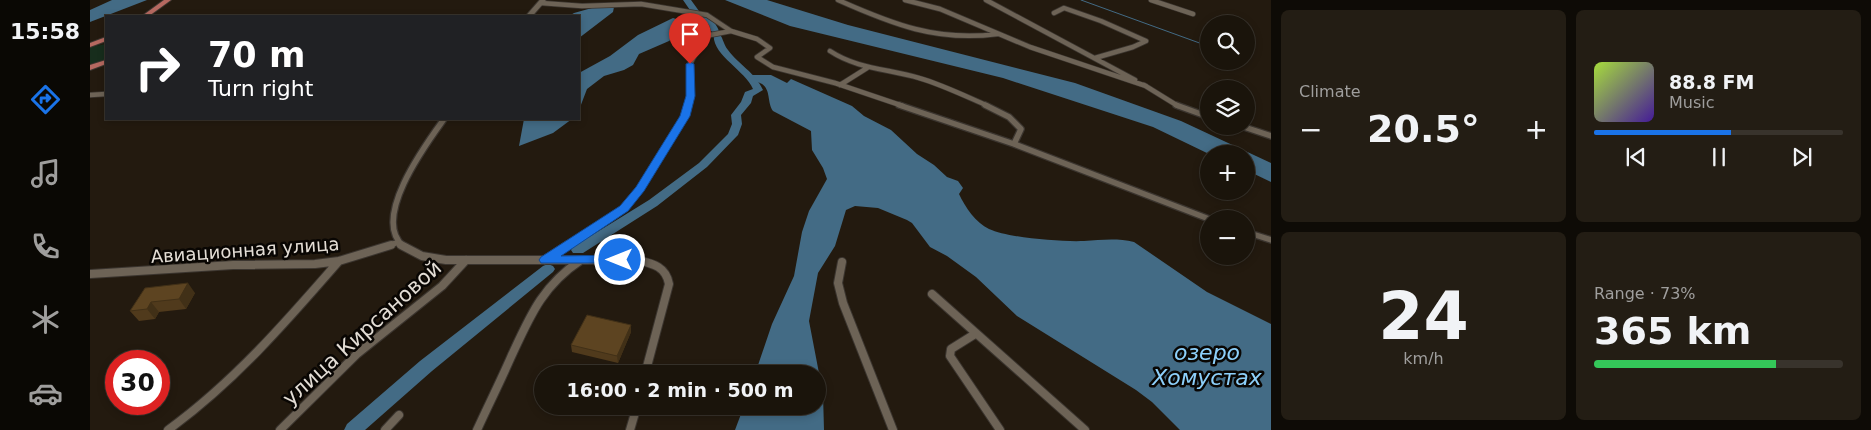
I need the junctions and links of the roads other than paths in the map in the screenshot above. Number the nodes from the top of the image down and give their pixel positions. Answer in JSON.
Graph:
{"nodes":[{"id":1,"x":168,"y":0,"type":"edge"},
{"id":2,"x":176,"y":0,"type":"edge"},
{"id":3,"x":838,"y":0,"type":"edge"},
{"id":4,"x":905,"y":0,"type":"edge"},
{"id":5,"x":986,"y":0,"type":"edge"},
{"id":6,"x":1151,"y":0,"type":"edge"},
{"id":7,"x":542,"y":1,"type":"edge"},
{"id":8,"x":1054,"y":13,"type":"dead end"},
{"id":9,"x":1193,"y":14,"type":"dead end"},
{"id":10,"x":146,"y":15,"type":"edge"},
{"id":11,"x":154,"y":15,"type":"edge"},
{"id":12,"x":530,"y":15,"type":"edge"},
{"id":13,"x":731,"y":31,"type":"junction"},
{"id":14,"x":997,"y":34,"type":"junction"},
{"id":15,"x":105,"y":41,"type":"edge"},
{"id":16,"x":90,"y":45,"type":"edge"},
{"id":17,"x":830,"y":51,"type":"dead end"},
{"id":18,"x":1095,"y":58,"type":"junction"},
{"id":19,"x":104,"y":62,"type":"edge"},
{"id":20,"x":90,"y":67,"type":"edge"},
{"id":21,"x":866,"y":68,"type":"junction"},
{"id":22,"x":840,"y":85,"type":"junction"},
{"id":23,"x":1146,"y":86,"type":"junction"},
{"id":24,"x":105,"y":94,"type":"edge"},
{"id":25,"x":90,"y":95,"type":"edge"},
{"id":26,"x":1200,"y":113,"type":"edge"},
{"id":27,"x":443,"y":120,"type":"edge"},
{"id":28,"x":1255,"y":131,"type":"edge"},
{"id":29,"x":1271,"y":136,"type":"edge"},
{"id":30,"x":1014,"y":144,"type":"junction"},
{"id":31,"x":1200,"y":216,"type":"edge"},
{"id":32,"x":1255,"y":235,"type":"edge"},
{"id":33,"x":1271,"y":240,"type":"edge"},
{"id":34,"x":398,"y":242,"type":"junction"},
{"id":35,"x":466,"y":260,"type":"junction"},
{"id":36,"x":545,"y":260,"type":"junction"},
{"id":37,"x":582,"y":260,"type":"junction"},
{"id":38,"x":339,"y":261,"type":"junction"},
{"id":39,"x":842,"y":262,"type":"dead end"},
{"id":40,"x":90,"y":274,"type":"edge"},
{"id":41,"x":932,"y":294,"type":"dead end"},
{"id":42,"x":975,"y":334,"type":"junction"},
{"id":43,"x":647,"y":365,"type":"edge"},
{"id":44,"x":399,"y":415,"type":"dead end"},
{"id":45,"x":634,"y":415,"type":"edge"},
{"id":46,"x":168,"y":430,"type":"edge"},
{"id":47,"x":280,"y":430,"type":"edge"},
{"id":48,"x":385,"y":430,"type":"edge"},
{"id":49,"x":477,"y":430,"type":"edge"},
{"id":50,"x":630,"y":430,"type":"edge"},
{"id":51,"x":893,"y":430,"type":"edge"},
{"id":52,"x":1000,"y":430,"type":"edge"},
{"id":53,"x":1085,"y":430,"type":"edge"}],
"edges":[{"from":1,"to":10,"type":"main road"},
{"from":2,"to":11,"type":"main road"},
{"from":3,"to":14,"type":"street"},
{"from":4,"to":14,"type":"street"},
{"from":5,"to":18,"type":"street"},
{"from":6,"to":9,"type":"street"},
{"from":7,"to":12,"type":"street"},
{"from":7,"to":13,"type":"street"},
{"from":8,"to":18,"type":"street"},
{"from":13,"to":22,"type":"street"},
{"from":13,"to":36,"type":"street"},
{"from":14,"to":23,"type":"street"},
{"from":15,"to":16,"type":"main road"},
{"from":17,"to":21,"type":"street"},
{"from":18,"to":23,"type":"street"},
{"from":19,"to":20,"type":"main road"},
{"from":21,"to":22,"type":"street"},
{"from":21,"to":30,"type":"street"},
{"from":22,"to":30,"type":"street"},
{"from":23,"to":26,"type":"street"},
{"from":24,"to":25,"type":"street"},
{"from":27,"to":34,"type":"street"},
{"from":28,"to":29,"type":"street"},
{"from":30,"to":31,"type":"street"},
{"from":32,"to":33,"type":"street"},
{"from":34,"to":35,"type":"street"},
{"from":34,"to":38,"type":"street","name":"Авиационная улица"},
{"from":35,"to":36,"type":"street"},
{"from":35,"to":47,"type":"street","name":"улица Кирсановой"},
{"from":36,"to":37,"type":"street"},
{"from":37,"to":43,"type":"street"},
{"from":37,"to":49,"type":"street"},
{"from":38,"to":40,"type":"street","name":"Авиационная улица"},
{"from":38,"to":46,"type":"street"},
{"from":39,"to":51,"type":"street"},
{"from":41,"to":42,"type":"street"},
{"from":42,"to":52,"type":"street"},
{"from":42,"to":53,"type":"street"},
{"from":44,"to":48,"type":"street"},
{"from":45,"to":50,"type":"street"}]}
